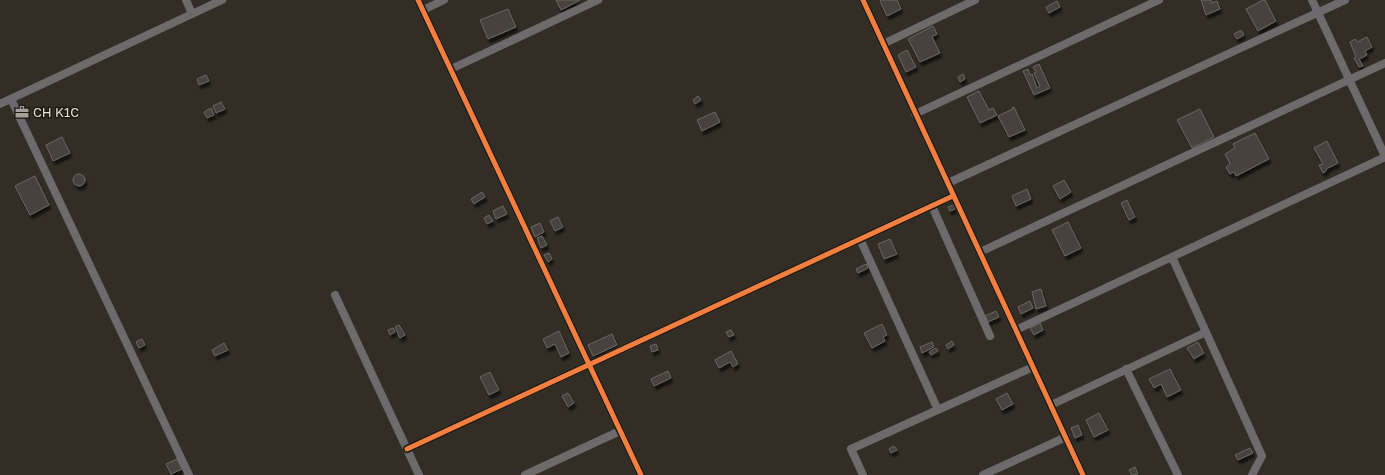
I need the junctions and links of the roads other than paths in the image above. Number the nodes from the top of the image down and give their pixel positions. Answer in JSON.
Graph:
{"nodes":[{"id":1,"x":186,"y":0,"type":"edge"},
{"id":2,"x":222,"y":0,"type":"edge"},
{"id":3,"x":418,"y":0,"type":"edge"},
{"id":4,"x":444,"y":0,"type":"edge"},
{"id":5,"x":598,"y":0,"type":"edge"},
{"id":6,"x":863,"y":0,"type":"edge"},
{"id":7,"x":975,"y":0,"type":"edge"},
{"id":8,"x":1159,"y":0,"type":"edge"},
{"id":9,"x":1312,"y":0,"type":"edge"},
{"id":10,"x":1344,"y":0,"type":"edge"},
{"id":11,"x":423,"y":10,"type":"junction"},
{"id":12,"x":1318,"y":12,"type":"junction"},
{"id":13,"x":192,"y":14,"type":"junction"},
{"id":14,"x":883,"y":44,"type":"junction"},
{"id":15,"x":1385,"y":63,"type":"edge"},
{"id":16,"x":451,"y":69,"type":"junction"},
{"id":17,"x":1350,"y":80,"type":"junction"},
{"id":18,"x":11,"y":99,"type":"junction"},
{"id":19,"x":0,"y":103,"type":"edge"},
{"id":20,"x":916,"y":114,"type":"junction"},
{"id":21,"x":1385,"y":156,"type":"edge"},
{"id":22,"x":948,"y":183,"type":"junction"},
{"id":23,"x":953,"y":196,"type":"junction"},
{"id":24,"x":932,"y":206,"type":"junction"},
{"id":25,"x":860,"y":239,"type":"junction"},
{"id":26,"x":980,"y":252,"type":"junction"},
{"id":27,"x":1172,"y":258,"type":"junction"},
{"id":28,"x":335,"y":295,"type":"dead end"},
{"id":29,"x":1016,"y":330,"type":"junction"},
{"id":30,"x":1206,"y":332,"type":"junction"},
{"id":31,"x":990,"y":336,"type":"dead end"},
{"id":32,"x":589,"y":364,"type":"junction"},
{"id":33,"x":1033,"y":368,"type":"junction"},
{"id":34,"x":1126,"y":369,"type":"junction"},
{"id":35,"x":1050,"y":405,"type":"junction"},
{"id":36,"x":938,"y":410,"type":"junction"},
{"id":37,"x":620,"y":431,"type":"junction"},
{"id":38,"x":1066,"y":437,"type":"junction"},
{"id":39,"x":406,"y":449,"type":"junction"},
{"id":40,"x":189,"y":475,"type":"edge"},
{"id":41,"x":419,"y":475,"type":"edge"},
{"id":42,"x":525,"y":475,"type":"edge"},
{"id":43,"x":641,"y":475,"type":"edge"},
{"id":44,"x":863,"y":475,"type":"edge"},
{"id":45,"x":983,"y":475,"type":"edge"},
{"id":46,"x":1083,"y":475,"type":"edge"},
{"id":47,"x":1178,"y":475,"type":"edge"},
{"id":48,"x":1252,"y":475,"type":"edge"}],
"edges":[{"from":1,"to":13,"type":"street"},
{"from":2,"to":13,"type":"street"},
{"from":3,"to":11,"type":"street"},
{"from":4,"to":11,"type":"street"},
{"from":5,"to":16,"type":"street"},
{"from":6,"to":14,"type":"street"},
{"from":7,"to":14,"type":"street"},
{"from":8,"to":20,"type":"street"},
{"from":9,"to":12,"type":"street"},
{"from":10,"to":12,"type":"street"},
{"from":11,"to":16,"type":"street"},
{"from":12,"to":17,"type":"street"},
{"from":12,"to":22,"type":"street"},
{"from":13,"to":18,"type":"street"},
{"from":14,"to":20,"type":"street"},
{"from":15,"to":17,"type":"street"},
{"from":16,"to":32,"type":"street"},
{"from":17,"to":21,"type":"street"},
{"from":17,"to":26,"type":"street"},
{"from":18,"to":19,"type":"street"},
{"from":18,"to":40,"type":"street"},
{"from":20,"to":22,"type":"street"},
{"from":21,"to":27,"type":"street"},
{"from":22,"to":23,"type":"street"},
{"from":23,"to":24,"type":"street"},
{"from":23,"to":26,"type":"street"},
{"from":24,"to":25,"type":"street"},
{"from":24,"to":31,"type":"street"},
{"from":25,"to":32,"type":"street"},
{"from":25,"to":36,"type":"street"},
{"from":26,"to":29,"type":"street"},
{"from":27,"to":29,"type":"street"},
{"from":27,"to":30,"type":"street"},
{"from":28,"to":39,"type":"street"},
{"from":29,"to":33,"type":"street"},
{"from":30,"to":34,"type":"street"},
{"from":30,"to":48,"type":"street"},
{"from":32,"to":37,"type":"street"},
{"from":32,"to":39,"type":"street"},
{"from":33,"to":35,"type":"street"},
{"from":33,"to":36,"type":"street"},
{"from":34,"to":35,"type":"street"},
{"from":34,"to":47,"type":"street"},
{"from":35,"to":38,"type":"street"},
{"from":36,"to":44,"type":"street"},
{"from":37,"to":42,"type":"street"},
{"from":37,"to":43,"type":"street"},
{"from":38,"to":45,"type":"street"},
{"from":38,"to":46,"type":"street"},
{"from":39,"to":41,"type":"street"}]}
